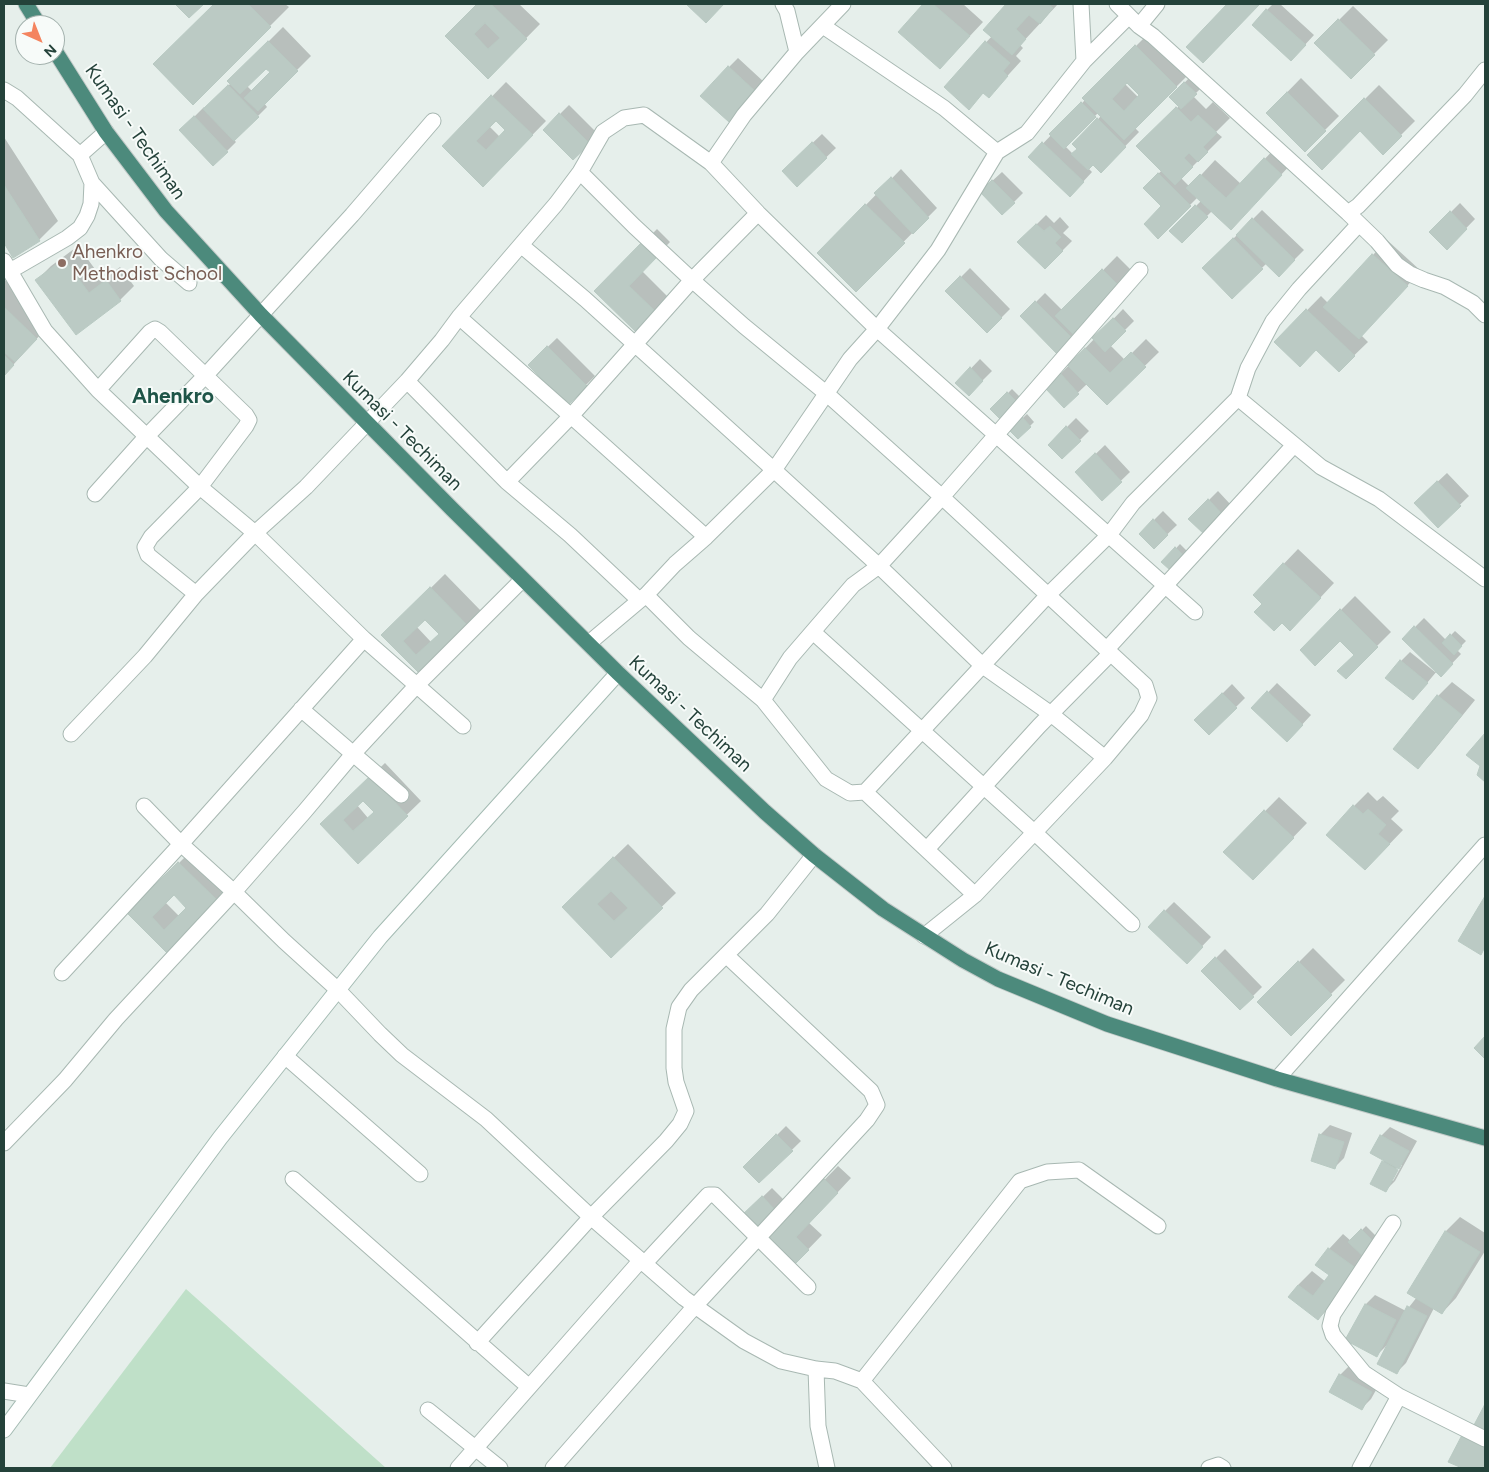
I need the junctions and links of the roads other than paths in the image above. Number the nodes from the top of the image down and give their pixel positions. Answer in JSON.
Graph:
{"nodes":[{"id":1,"x":26,"y":4,"type":"edge"},
{"id":2,"x":783,"y":4,"type":"edge"},
{"id":3,"x":843,"y":4,"type":"edge"},
{"id":4,"x":1081,"y":4,"type":"edge"},
{"id":5,"x":1116,"y":4,"type":"edge"},
{"id":6,"x":1158,"y":4,"type":"edge"},
{"id":7,"x":33,"y":15,"type":"edge"},
{"id":8,"x":1134,"y":21,"type":"junction"},
{"id":9,"x":823,"y":26,"type":"junction"},
{"id":10,"x":798,"y":52,"type":"junction"},
{"id":11,"x":1084,"y":61,"type":"junction"},
{"id":12,"x":64,"y":65,"type":"edge"},
{"id":13,"x":1485,"y":70,"type":"edge"},
{"id":14,"x":4,"y":90,"type":"edge"},
{"id":15,"x":433,"y":121,"type":"dead end"},
{"id":16,"x":106,"y":132,"type":"junction"},
{"id":17,"x":997,"y":152,"type":"junction"},
{"id":18,"x":80,"y":155,"type":"junction"},
{"id":19,"x":711,"y":163,"type":"junction"},
{"id":20,"x":580,"y":172,"type":"junction"},
{"id":21,"x":92,"y":183,"type":"junction"},
{"id":22,"x":758,"y":213,"type":"junction"},
{"id":23,"x":1348,"y":214,"type":"junction"},
{"id":24,"x":1359,"y":224,"type":"junction"},
{"id":25,"x":522,"y":246,"type":"junction"},
{"id":26,"x":7,"y":266,"type":"edge"},
{"id":27,"x":1140,"y":270,"type":"dead end"},
{"id":28,"x":692,"y":280,"type":"junction"},
{"id":29,"x":189,"y":283,"type":"dead end"},
{"id":30,"x":261,"y":315,"type":"junction"},
{"id":31,"x":1485,"y":315,"type":"edge"},
{"id":32,"x":459,"y":317,"type":"junction"},
{"id":33,"x":876,"y":329,"type":"junction"},
{"id":34,"x":635,"y":344,"type":"junction"},
{"id":35,"x":205,"y":376,"type":"junction"},
{"id":36,"x":407,"y":381,"type":"junction"},
{"id":37,"x":98,"y":390,"type":"junction"},
{"id":38,"x":827,"y":394,"type":"junction"},
{"id":39,"x":1238,"y":398,"type":"junction"},
{"id":40,"x":571,"y":416,"type":"junction"},
{"id":41,"x":367,"y":424,"type":"junction"},
{"id":42,"x":996,"y":434,"type":"junction"},
{"id":43,"x":146,"y":436,"type":"junction"},
{"id":44,"x":1294,"y":445,"type":"junction"},
{"id":45,"x":774,"y":470,"type":"junction"},
{"id":46,"x":507,"y":482,"type":"junction"},
{"id":47,"x":200,"y":487,"type":"junction"},
{"id":48,"x":95,"y":494,"type":"dead end"},
{"id":49,"x":942,"y":497,"type":"junction"},
{"id":50,"x":255,"y":533,"type":"junction"},
{"id":51,"x":1109,"y":535,"type":"junction"},
{"id":52,"x":706,"y":537,"type":"junction"},
{"id":53,"x":879,"y":566,"type":"junction"},
{"id":54,"x":1485,"y":579,"type":"edge"},
{"id":55,"x":522,"y":580,"type":"junction"},
{"id":56,"x":1164,"y":584,"type":"junction"},
{"id":57,"x":196,"y":594,"type":"junction"},
{"id":58,"x":1048,"y":595,"type":"junction"},
{"id":59,"x":643,"y":598,"type":"junction"},
{"id":60,"x":1195,"y":612,"type":"dead end"},
{"id":61,"x":813,"y":632,"type":"junction"},
{"id":62,"x":364,"y":639,"type":"junction"},
{"id":63,"x":589,"y":643,"type":"junction"},
{"id":64,"x":1109,"y":651,"type":"junction"},
{"id":65,"x":984,"y":666,"type":"junction"},
{"id":66,"x":618,"y":673,"type":"junction"},
{"id":67,"x":417,"y":685,"type":"junction"},
{"id":68,"x":763,"y":700,"type":"junction"},
{"id":69,"x":301,"y":709,"type":"junction"},
{"id":70,"x":1051,"y":714,"type":"junction"},
{"id":71,"x":464,"y":726,"type":"dead end"},
{"id":72,"x":922,"y":731,"type":"junction"},
{"id":73,"x":71,"y":734,"type":"dead end"},
{"id":74,"x":353,"y":754,"type":"junction"},
{"id":75,"x":1105,"y":758,"type":"junction"},
{"id":76,"x":984,"y":788,"type":"junction"},
{"id":77,"x":865,"y":792,"type":"junction"},
{"id":78,"x":401,"y":795,"type":"dead end"},
{"id":79,"x":144,"y":806,"type":"dead end"},
{"id":80,"x":1034,"y":832,"type":"junction"},
{"id":81,"x":181,"y":844,"type":"junction"},
{"id":82,"x":1485,"y":845,"type":"edge"},
{"id":83,"x":927,"y":849,"type":"junction"},
{"id":84,"x":814,"y":855,"type":"junction"},
{"id":85,"x":234,"y":892,"type":"junction"},
{"id":86,"x":975,"y":895,"type":"junction"},
{"id":87,"x":1132,"y":924,"type":"dead end"},
{"id":88,"x":924,"y":936,"type":"junction"},
{"id":89,"x":726,"y":955,"type":"junction"},
{"id":90,"x":62,"y":973,"type":"dead end"},
{"id":91,"x":338,"y":990,"type":"junction"},
{"id":92,"x":285,"y":1056,"type":"junction"},
{"id":93,"x":1277,"y":1079,"type":"junction"},
{"id":94,"x":1485,"y":1138,"type":"edge"},
{"id":95,"x":4,"y":1143,"type":"edge"},
{"id":96,"x":420,"y":1174,"type":"dead end"},
{"id":97,"x":293,"y":1179,"type":"dead end"},
{"id":98,"x":591,"y":1217,"type":"junction"},
{"id":99,"x":1393,"y":1224,"type":"dead end"},
{"id":100,"x":1158,"y":1226,"type":"dead end"},
{"id":101,"x":758,"y":1238,"type":"junction"},
{"id":102,"x":643,"y":1261,"type":"junction"},
{"id":103,"x":808,"y":1287,"type":"dead end"},
{"id":104,"x":695,"y":1306,"type":"junction"},
{"id":105,"x":477,"y":1343,"type":"junction"},
{"id":106,"x":816,"y":1369,"type":"junction"},
{"id":107,"x":862,"y":1381,"type":"junction"},
{"id":108,"x":529,"y":1387,"type":"junction"},
{"id":109,"x":4,"y":1391,"type":"edge"},
{"id":110,"x":29,"y":1395,"type":"junction"},
{"id":111,"x":1399,"y":1396,"type":"junction"},
{"id":112,"x":428,"y":1410,"type":"dead end"},
{"id":113,"x":4,"y":1430,"type":"edge"},
{"id":114,"x":1485,"y":1439,"type":"edge"},
{"id":115,"x":476,"y":1447,"type":"junction"},
{"id":116,"x":458,"y":1468,"type":"edge"},
{"id":117,"x":500,"y":1468,"type":"edge"},
{"id":118,"x":553,"y":1468,"type":"edge"},
{"id":119,"x":827,"y":1468,"type":"edge"},
{"id":120,"x":944,"y":1468,"type":"edge"},
{"id":121,"x":1209,"y":1468,"type":"edge"},
{"id":122,"x":1223,"y":1468,"type":"edge"},
{"id":123,"x":1360,"y":1468,"type":"edge"}],
"edges":[{"from":1,"to":7,"type":"highway"},
{"from":2,"to":10,"type":"street"},
{"from":3,"to":9,"type":"street"},
{"from":4,"to":11,"type":"street"},
{"from":5,"to":8,"type":"street"},
{"from":6,"to":8,"type":"street"},
{"from":8,"to":11,"type":"street"},
{"from":8,"to":23,"type":"street"},
{"from":9,"to":10,"type":"street"},
{"from":9,"to":17,"type":"street"},
{"from":10,"to":19,"type":"street"},
{"from":11,"to":17,"type":"street"},
{"from":12,"to":16,"type":"highway","name":"Kumasi - Techiman"},
{"from":13,"to":23,"type":"street"},
{"from":14,"to":18,"type":"street"},
{"from":15,"to":30,"type":"street"},
{"from":16,"to":18,"type":"street"},
{"from":16,"to":30,"type":"highway","name":"Kumasi - Techiman"},
{"from":17,"to":33,"type":"street"},
{"from":18,"to":21,"type":"street"},
{"from":19,"to":20,"type":"street"},
{"from":19,"to":22,"type":"street"},
{"from":20,"to":25,"type":"street"},
{"from":20,"to":28,"type":"street"},
{"from":21,"to":26,"type":"street"},
{"from":21,"to":29,"type":"street"},
{"from":22,"to":28,"type":"street"},
{"from":22,"to":33,"type":"street"},
{"from":23,"to":24,"type":"street"},
{"from":24,"to":31,"type":"street"},
{"from":24,"to":39,"type":"street"},
{"from":25,"to":32,"type":"street"},
{"from":25,"to":34,"type":"street"},
{"from":26,"to":37,"type":"street"},
{"from":27,"to":42,"type":"street"},
{"from":28,"to":34,"type":"street"},
{"from":28,"to":38,"type":"street"},
{"from":30,"to":35,"type":"street"},
{"from":30,"to":41,"type":"highway","name":"Kumasi - Techiman"},
{"from":32,"to":36,"type":"street"},
{"from":32,"to":40,"type":"street"},
{"from":33,"to":38,"type":"street"},
{"from":33,"to":42,"type":"street"},
{"from":34,"to":40,"type":"street"},
{"from":34,"to":45,"type":"street"},
{"from":35,"to":37,"type":"street"},
{"from":35,"to":43,"type":"street"},
{"from":35,"to":47,"type":"street"},
{"from":36,"to":41,"type":"street"},
{"from":36,"to":46,"type":"street"},
{"from":37,"to":43,"type":"street"},
{"from":38,"to":45,"type":"street"},
{"from":38,"to":49,"type":"street"},
{"from":39,"to":44,"type":"street"},
{"from":39,"to":51,"type":"street"},
{"from":40,"to":46,"type":"street"},
{"from":40,"to":52,"type":"street"},
{"from":41,"to":50,"type":"street"},
{"from":41,"to":55,"type":"highway","name":"Kumasi - Techiman"},
{"from":42,"to":49,"type":"street"},
{"from":42,"to":51,"type":"street"},
{"from":43,"to":47,"type":"street"},
{"from":43,"to":48,"type":"street"},
{"from":44,"to":54,"type":"street"},
{"from":44,"to":56,"type":"street"},
{"from":45,"to":52,"type":"street"},
{"from":45,"to":53,"type":"street"},
{"from":46,"to":59,"type":"street"},
{"from":47,"to":50,"type":"street"},
{"from":47,"to":57,"type":"street"},
{"from":49,"to":53,"type":"street"},
{"from":49,"to":58,"type":"street"},
{"from":50,"to":57,"type":"street"},
{"from":50,"to":62,"type":"street"},
{"from":51,"to":56,"type":"street"},
{"from":51,"to":58,"type":"street"},
{"from":52,"to":59,"type":"street"},
{"from":53,"to":61,"type":"street"},
{"from":53,"to":65,"type":"street"},
{"from":55,"to":63,"type":"highway","name":"Kumasi - Techiman"},
{"from":55,"to":67,"type":"street"},
{"from":56,"to":60,"type":"street"},
{"from":56,"to":64,"type":"street"},
{"from":57,"to":73,"type":"street"},
{"from":58,"to":64,"type":"street"},
{"from":58,"to":65,"type":"street"},
{"from":59,"to":63,"type":"street"},
{"from":59,"to":68,"type":"street"},
{"from":61,"to":68,"type":"street"},
{"from":61,"to":72,"type":"street"},
{"from":62,"to":67,"type":"street"},
{"from":62,"to":69,"type":"street"},
{"from":63,"to":66,"type":"highway","name":"Kumasi - Techiman"},
{"from":64,"to":70,"type":"street"},
{"from":64,"to":75,"type":"street"},
{"from":65,"to":70,"type":"street"},
{"from":65,"to":72,"type":"street"},
{"from":66,"to":84,"type":"highway","name":"Kumasi - Techiman"},
{"from":66,"to":91,"type":"street"},
{"from":67,"to":71,"type":"street"},
{"from":67,"to":74,"type":"street"},
{"from":68,"to":77,"type":"street"},
{"from":69,"to":74,"type":"street"},
{"from":69,"to":81,"type":"street"},
{"from":70,"to":75,"type":"street"},
{"from":70,"to":76,"type":"street"},
{"from":72,"to":76,"type":"street"},
{"from":72,"to":77,"type":"street"},
{"from":74,"to":78,"type":"street"},
{"from":74,"to":85,"type":"street"},
{"from":75,"to":80,"type":"street"},
{"from":76,"to":80,"type":"street"},
{"from":76,"to":83,"type":"street"},
{"from":77,"to":83,"type":"street"},
{"from":79,"to":81,"type":"street"},
{"from":80,"to":86,"type":"street"},
{"from":80,"to":87,"type":"street"},
{"from":81,"to":85,"type":"street"},
{"from":81,"to":90,"type":"street"},
{"from":82,"to":93,"type":"street"},
{"from":83,"to":86,"type":"street"},
{"from":84,"to":88,"type":"highway","name":"Kumasi - Techiman"},
{"from":84,"to":89,"type":"street"},
{"from":85,"to":91,"type":"street"},
{"from":85,"to":95,"type":"street"},
{"from":86,"to":88,"type":"street"},
{"from":88,"to":93,"type":"highway","name":"Kumasi - Techiman"},
{"from":89,"to":98,"type":"street"},
{"from":89,"to":101,"type":"street"},
{"from":91,"to":92,"type":"street"},
{"from":91,"to":98,"type":"street"},
{"from":92,"to":96,"type":"street"},
{"from":92,"to":110,"type":"street"},
{"from":93,"to":94,"type":"highway","name":"Kumasi - Techiman"},
{"from":97,"to":105,"type":"street"},
{"from":98,"to":102,"type":"street"},
{"from":98,"to":105,"type":"street"},
{"from":99,"to":111,"type":"street"},
{"from":100,"to":107,"type":"street"},
{"from":101,"to":102,"type":"street"},
{"from":101,"to":103,"type":"street"},
{"from":101,"to":104,"type":"street"},
{"from":102,"to":104,"type":"street"},
{"from":102,"to":108,"type":"street"},
{"from":104,"to":106,"type":"street"},
{"from":104,"to":118,"type":"street"},
{"from":105,"to":108,"type":"street"},
{"from":106,"to":107,"type":"street"},
{"from":106,"to":119,"type":"street"},
{"from":107,"to":120,"type":"street"},
{"from":108,"to":115,"type":"street"},
{"from":109,"to":110,"type":"street"},
{"from":110,"to":113,"type":"street"},
{"from":111,"to":114,"type":"street"},
{"from":111,"to":123,"type":"street"},
{"from":112,"to":115,"type":"street"},
{"from":115,"to":116,"type":"street"},
{"from":115,"to":117,"type":"street"},
{"from":121,"to":122,"type":"street"}]}
